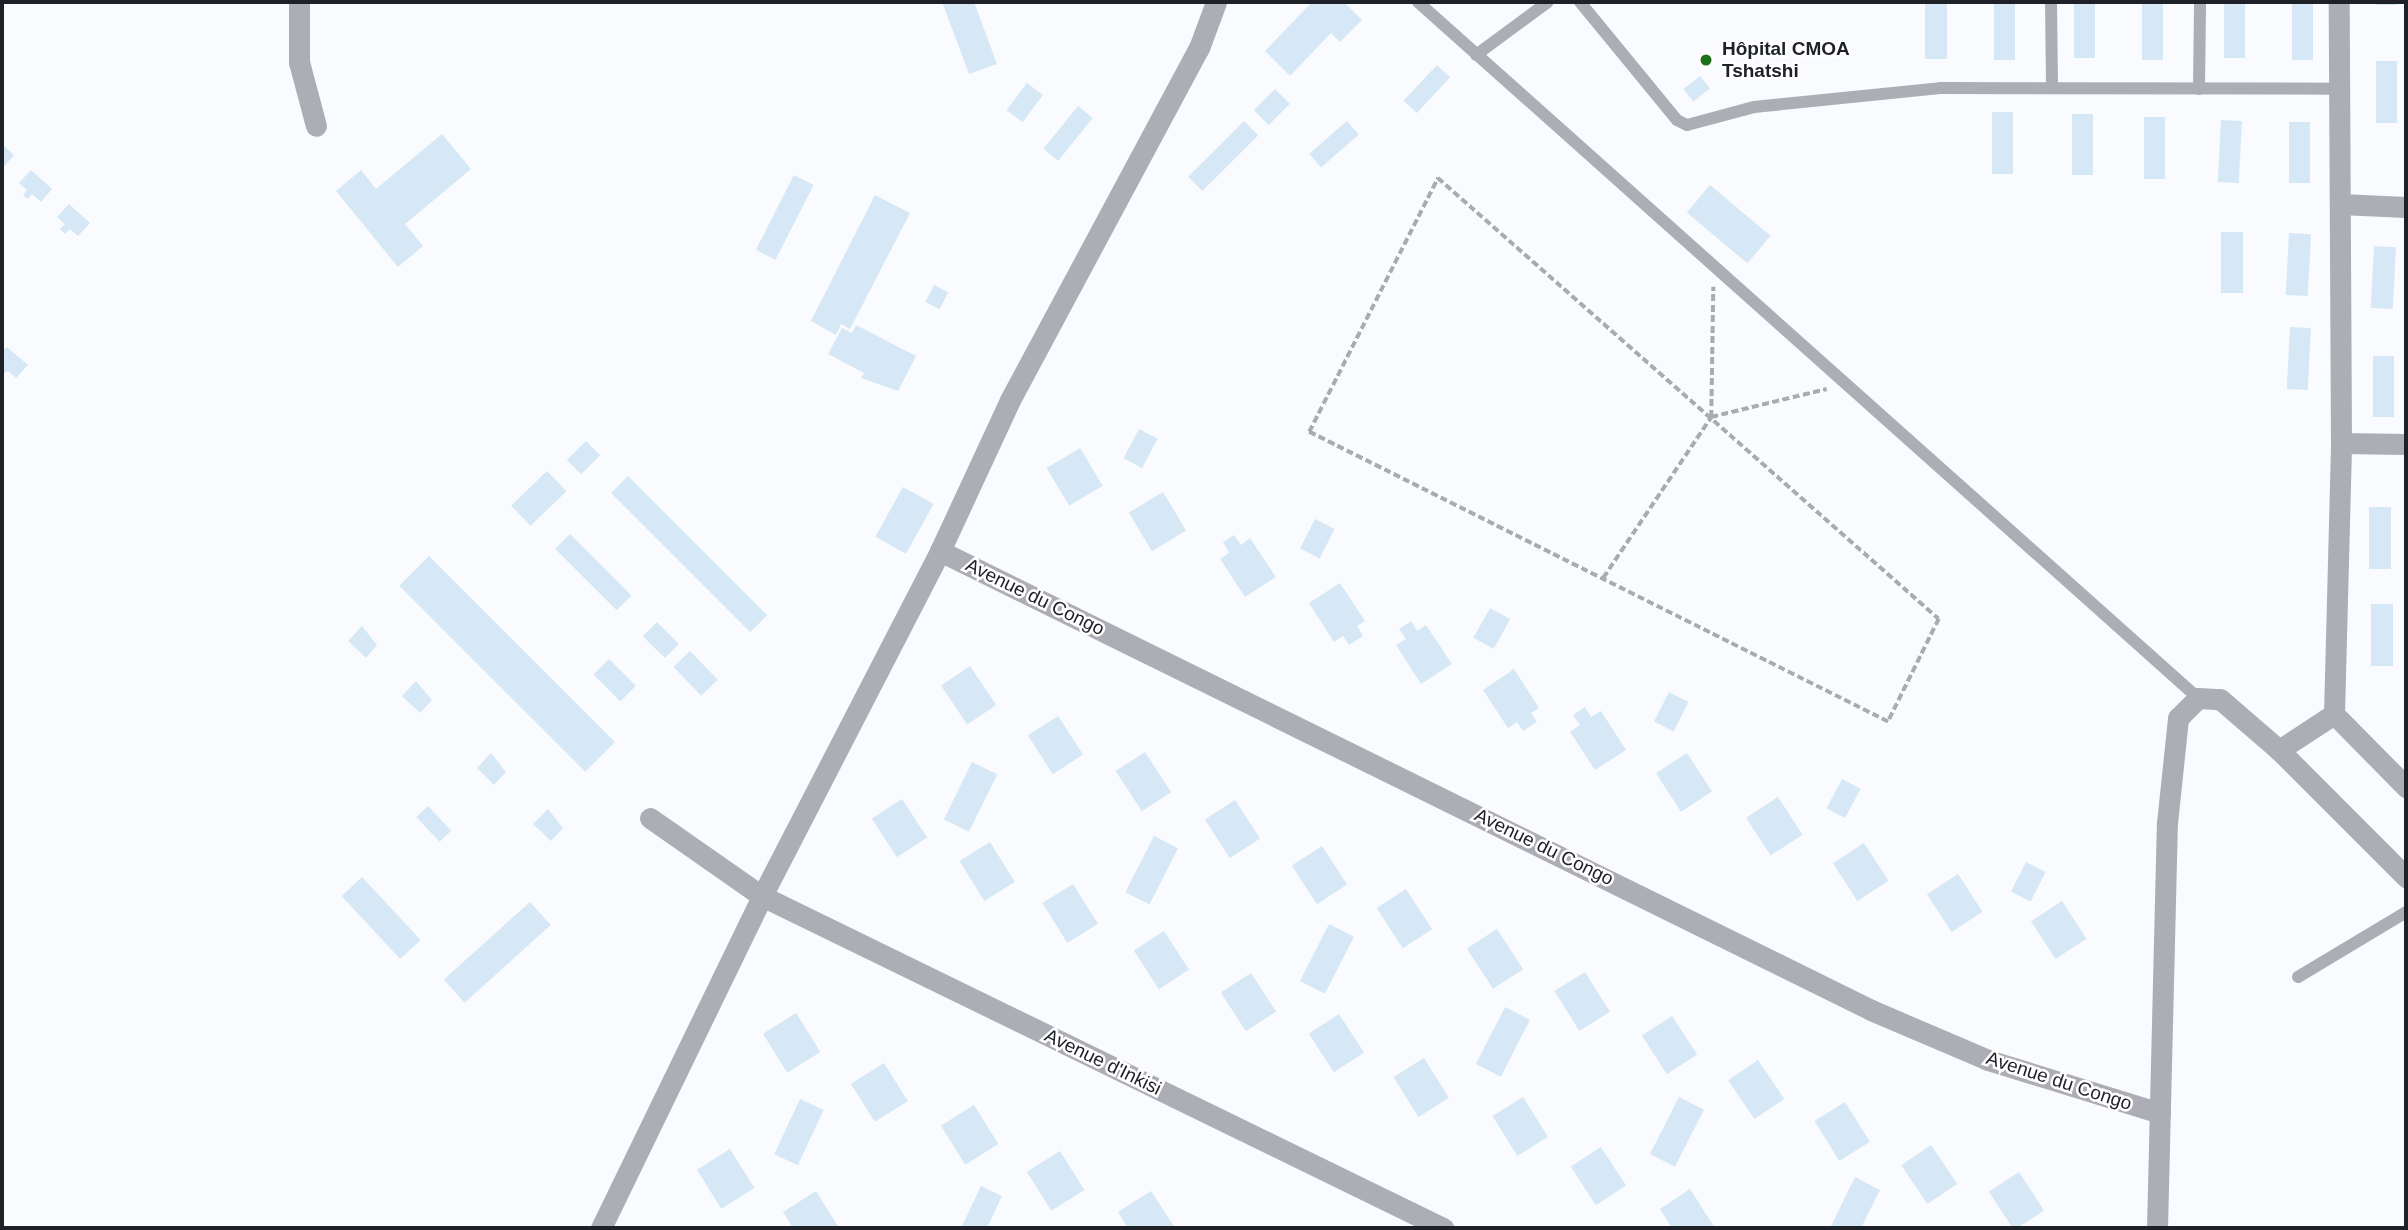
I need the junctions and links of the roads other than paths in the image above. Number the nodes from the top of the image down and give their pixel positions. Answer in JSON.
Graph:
{"nodes":[{"id":1,"x":299,"y":2,"type":"edge"},
{"id":2,"x":1216,"y":2,"type":"edge"},
{"id":3,"x":1418,"y":2,"type":"edge"},
{"id":4,"x":1548,"y":2,"type":"edge"},
{"id":5,"x":1580,"y":2,"type":"edge"},
{"id":6,"x":2052,"y":2,"type":"edge"},
{"id":7,"x":2200,"y":2,"type":"edge"},
{"id":8,"x":2339,"y":2,"type":"edge"},
{"id":9,"x":1476,"y":55,"type":"junction"},
{"id":10,"x":2052,"y":86,"type":"junction"},
{"id":11,"x":2199,"y":89,"type":"junction"},
{"id":12,"x":2339,"y":89,"type":"junction"},
{"id":13,"x":316,"y":126,"type":"dead end"},
{"id":14,"x":2340,"y":204,"type":"junction"},
{"id":15,"x":2406,"y":207,"type":"edge"},
{"id":16,"x":2341,"y":443,"type":"junction"},
{"id":17,"x":2406,"y":444,"type":"edge"},
{"id":18,"x":940,"y":551,"type":"junction"},
{"id":19,"x":2198,"y":698,"type":"junction"},
{"id":20,"x":2334,"y":714,"type":"junction"},
{"id":21,"x":2279,"y":750,"type":"junction"},
{"id":22,"x":2406,"y":787,"type":"edge"},
{"id":23,"x":649,"y":818,"type":"dead end"},
{"id":24,"x":2406,"y":877,"type":"edge"},
{"id":25,"x":762,"y":896,"type":"junction"},
{"id":26,"x":2406,"y":912,"type":"edge"},
{"id":27,"x":2298,"y":976,"type":"dead end"},
{"id":28,"x":2160,"y":1113,"type":"junction"},
{"id":29,"x":601,"y":1228,"type":"edge"},
{"id":30,"x":1443,"y":1228,"type":"edge"},
{"id":31,"x":2157,"y":1228,"type":"edge"}],
"edges":[{"from":1,"to":13,"type":"street"},
{"from":2,"to":18,"type":"street"},
{"from":3,"to":9,"type":"lane"},
{"from":4,"to":9,"type":"lane"},
{"from":5,"to":10,"type":"lane"},
{"from":6,"to":10,"type":"lane"},
{"from":7,"to":11,"type":"lane"},
{"from":8,"to":12,"type":"street"},
{"from":9,"to":19,"type":"lane"},
{"from":10,"to":11,"type":"lane"},
{"from":11,"to":12,"type":"lane"},
{"from":12,"to":14,"type":"street"},
{"from":14,"to":15,"type":"street"},
{"from":14,"to":16,"type":"street"},
{"from":16,"to":17,"type":"street"},
{"from":16,"to":20,"type":"street"},
{"from":18,"to":25,"type":"street"},
{"from":18,"to":28,"type":"street","name":"Avenue du Congo"},
{"from":19,"to":21,"type":"street"},
{"from":19,"to":28,"type":"street"},
{"from":20,"to":21,"type":"street"},
{"from":20,"to":22,"type":"street"},
{"from":21,"to":24,"type":"street"},
{"from":23,"to":25,"type":"street","name":"Avenue d'Inkisi"},
{"from":25,"to":29,"type":"street"},
{"from":25,"to":30,"type":"street","name":"Avenue d'Inkisi"},
{"from":26,"to":27,"type":"lane"},
{"from":28,"to":31,"type":"street"}]}
